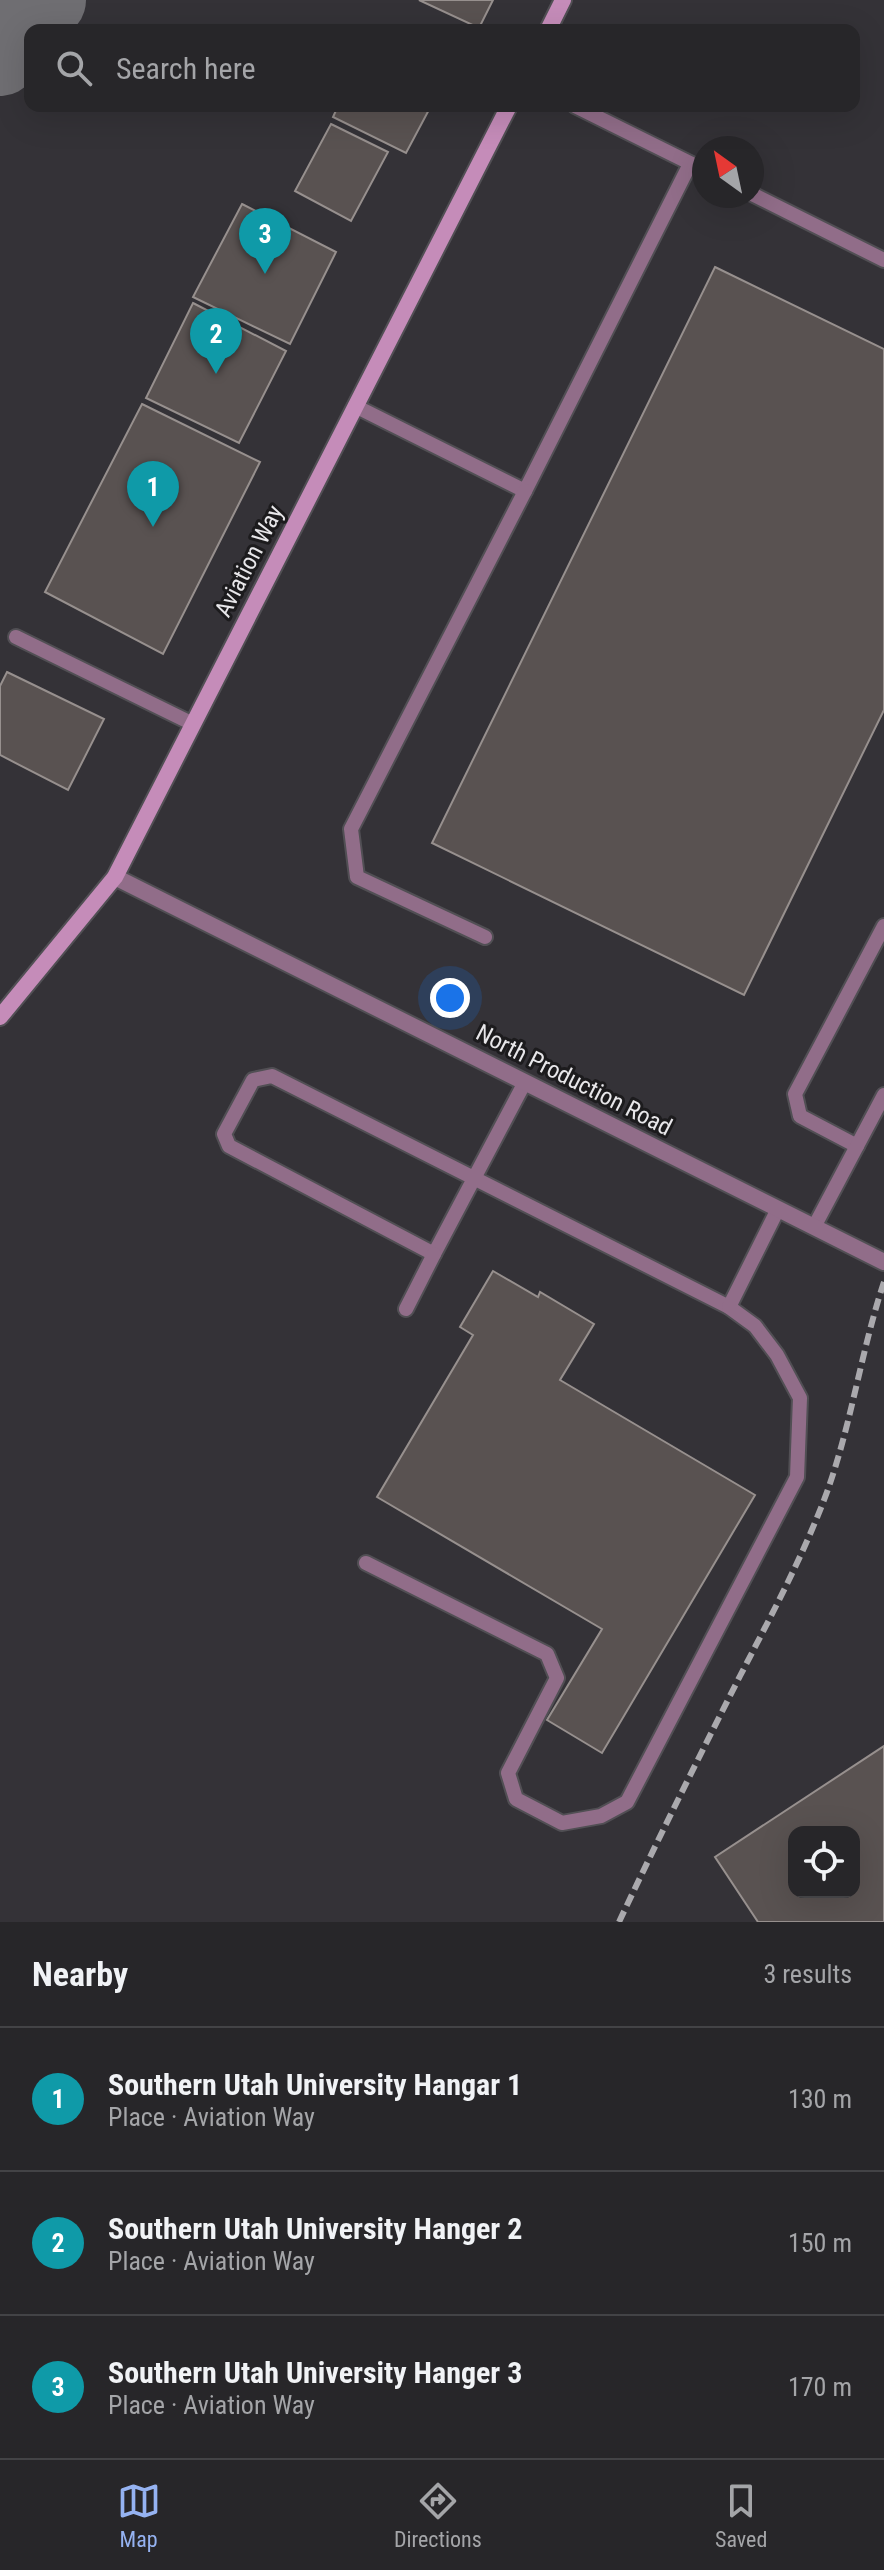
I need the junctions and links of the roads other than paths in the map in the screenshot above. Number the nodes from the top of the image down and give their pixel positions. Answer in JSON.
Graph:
{"nodes":[{"id":1,"x":563,"y":0,"type":"edge"},
{"id":2,"x":551,"y":24,"type":"edge"},
{"id":3,"x":506,"y":112,"type":"edge"},
{"id":4,"x":587,"y":112,"type":"edge"},
{"id":5,"x":692,"y":164,"type":"edge"},
{"id":6,"x":692,"y":176,"type":"edge"},
{"id":7,"x":764,"y":200,"type":"edge"},
{"id":8,"x":884,"y":260,"type":"edge"},
{"id":9,"x":355,"y":406,"type":"junction"},
{"id":10,"x":525,"y":491,"type":"junction"},
{"id":11,"x":16,"y":637,"type":"dead end"},
{"id":12,"x":193,"y":724,"type":"junction"},
{"id":13,"x":115,"y":877,"type":"junction"},
{"id":14,"x":884,"y":926,"type":"edge"},
{"id":15,"x":485,"y":937,"type":"dead end"},
{"id":16,"x":0,"y":1017,"type":"edge"},
{"id":17,"x":525,"y":1082,"type":"junction"},
{"id":18,"x":884,"y":1095,"type":"edge"},
{"id":19,"x":857,"y":1146,"type":"junction"},
{"id":20,"x":475,"y":1179,"type":"junction"},
{"id":21,"x":778,"y":1209,"type":"junction"},
{"id":22,"x":814,"y":1227,"type":"junction"},
{"id":23,"x":434,"y":1254,"type":"junction"},
{"id":24,"x":884,"y":1262,"type":"edge"},
{"id":25,"x":729,"y":1307,"type":"junction"},
{"id":26,"x":406,"y":1309,"type":"dead end"},
{"id":27,"x":366,"y":1563,"type":"dead end"}],
"edges":[{"from":1,"to":2,"type":"main road"},
{"from":3,"to":9,"type":"main road","name":"Aviation Way"},
{"from":4,"to":5,"type":"lane"},
{"from":6,"to":10,"type":"lane"},
{"from":7,"to":8,"type":"lane"},
{"from":9,"to":10,"type":"lane"},
{"from":9,"to":12,"type":"main road","name":"Aviation Way"},
{"from":10,"to":15,"type":"lane"},
{"from":11,"to":12,"type":"lane"},
{"from":12,"to":13,"type":"main road","name":"Aviation Way"},
{"from":13,"to":16,"type":"main road","name":"Aviation Way"},
{"from":13,"to":17,"type":"street","name":"North Production Road"},
{"from":14,"to":19,"type":"lane"},
{"from":17,"to":20,"type":"lane"},
{"from":17,"to":21,"type":"street","name":"North Production Road"},
{"from":18,"to":19,"type":"lane"},
{"from":19,"to":22,"type":"lane"},
{"from":20,"to":23,"type":"lane"},
{"from":20,"to":23,"type":"lane"},
{"from":20,"to":25,"type":"lane"},
{"from":21,"to":22,"type":"street","name":"North Production Road"},
{"from":21,"to":25,"type":"lane"},
{"from":22,"to":24,"type":"street","name":"North Production Road"},
{"from":23,"to":26,"type":"lane"},
{"from":25,"to":27,"type":"lane"}]}
